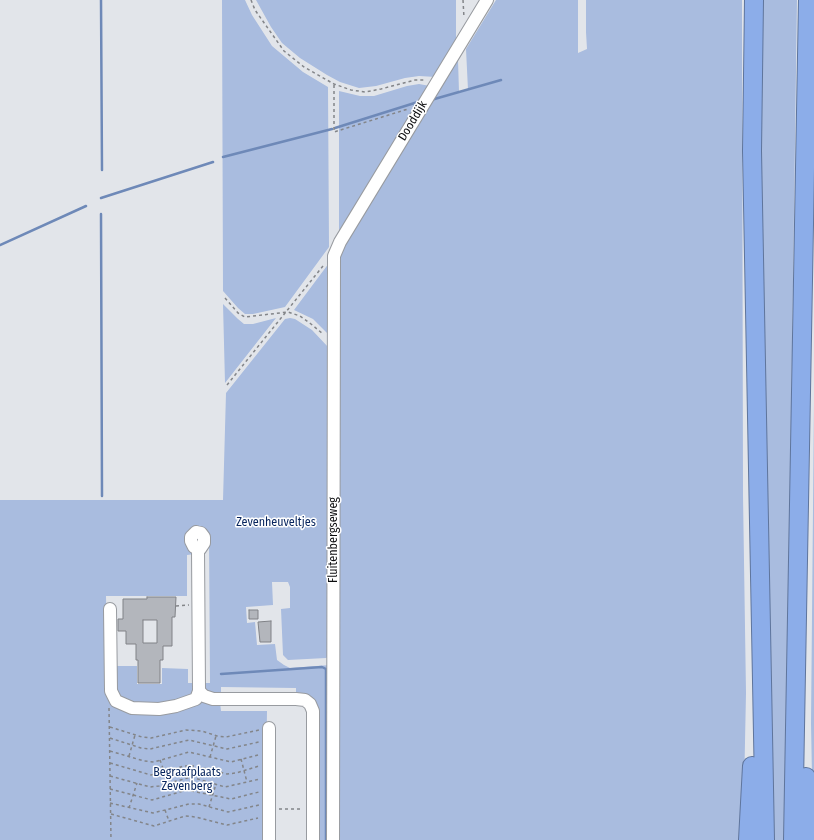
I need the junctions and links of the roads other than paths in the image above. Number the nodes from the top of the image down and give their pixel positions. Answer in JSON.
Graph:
{"nodes":[{"id":1,"x":487,"y":0,"type":"edge"},
{"id":2,"x":754,"y":0,"type":"edge"},
{"id":3,"x":808,"y":0,"type":"edge"},
{"id":4,"x":337,"y":247,"type":"joint"},
{"id":5,"x":198,"y":549,"type":"dead end"},
{"id":6,"x":110,"y":609,"type":"dead end"},
{"id":7,"x":761,"y":642,"type":"junction"},
{"id":8,"x":796,"y":687,"type":"junction"},
{"id":9,"x":199,"y":691,"type":"junction"},
{"id":10,"x":269,"y":734,"type":"road end"},
{"id":11,"x":269,"y":840,"type":"edge"},
{"id":12,"x":313,"y":840,"type":"edge"},
{"id":13,"x":333,"y":840,"type":"edge"},
{"id":14,"x":748,"y":840,"type":"edge"},
{"id":15,"x":765,"y":840,"type":"edge"},
{"id":16,"x":793,"y":840,"type":"edge"},
{"id":17,"x":809,"y":840,"type":"edge"}],
"edges":[{"from":1,"to":4,"type":"street","name":"Dooddijk"},
{"from":2,"to":7,"type":"highway"},
{"from":3,"to":8,"type":"highway"},
{"from":4,"to":13,"type":"street","name":"Fluitenbergseweg"},
{"from":5,"to":9,"type":"street"},
{"from":6,"to":9,"type":"street"},
{"from":7,"to":14,"type":"highway"},
{"from":7,"to":15,"type":"highway"},
{"from":8,"to":16,"type":"highway"},
{"from":8,"to":17,"type":"highway"},
{"from":9,"to":12,"type":"street"},
{"from":10,"to":11,"type":"street"}]}
